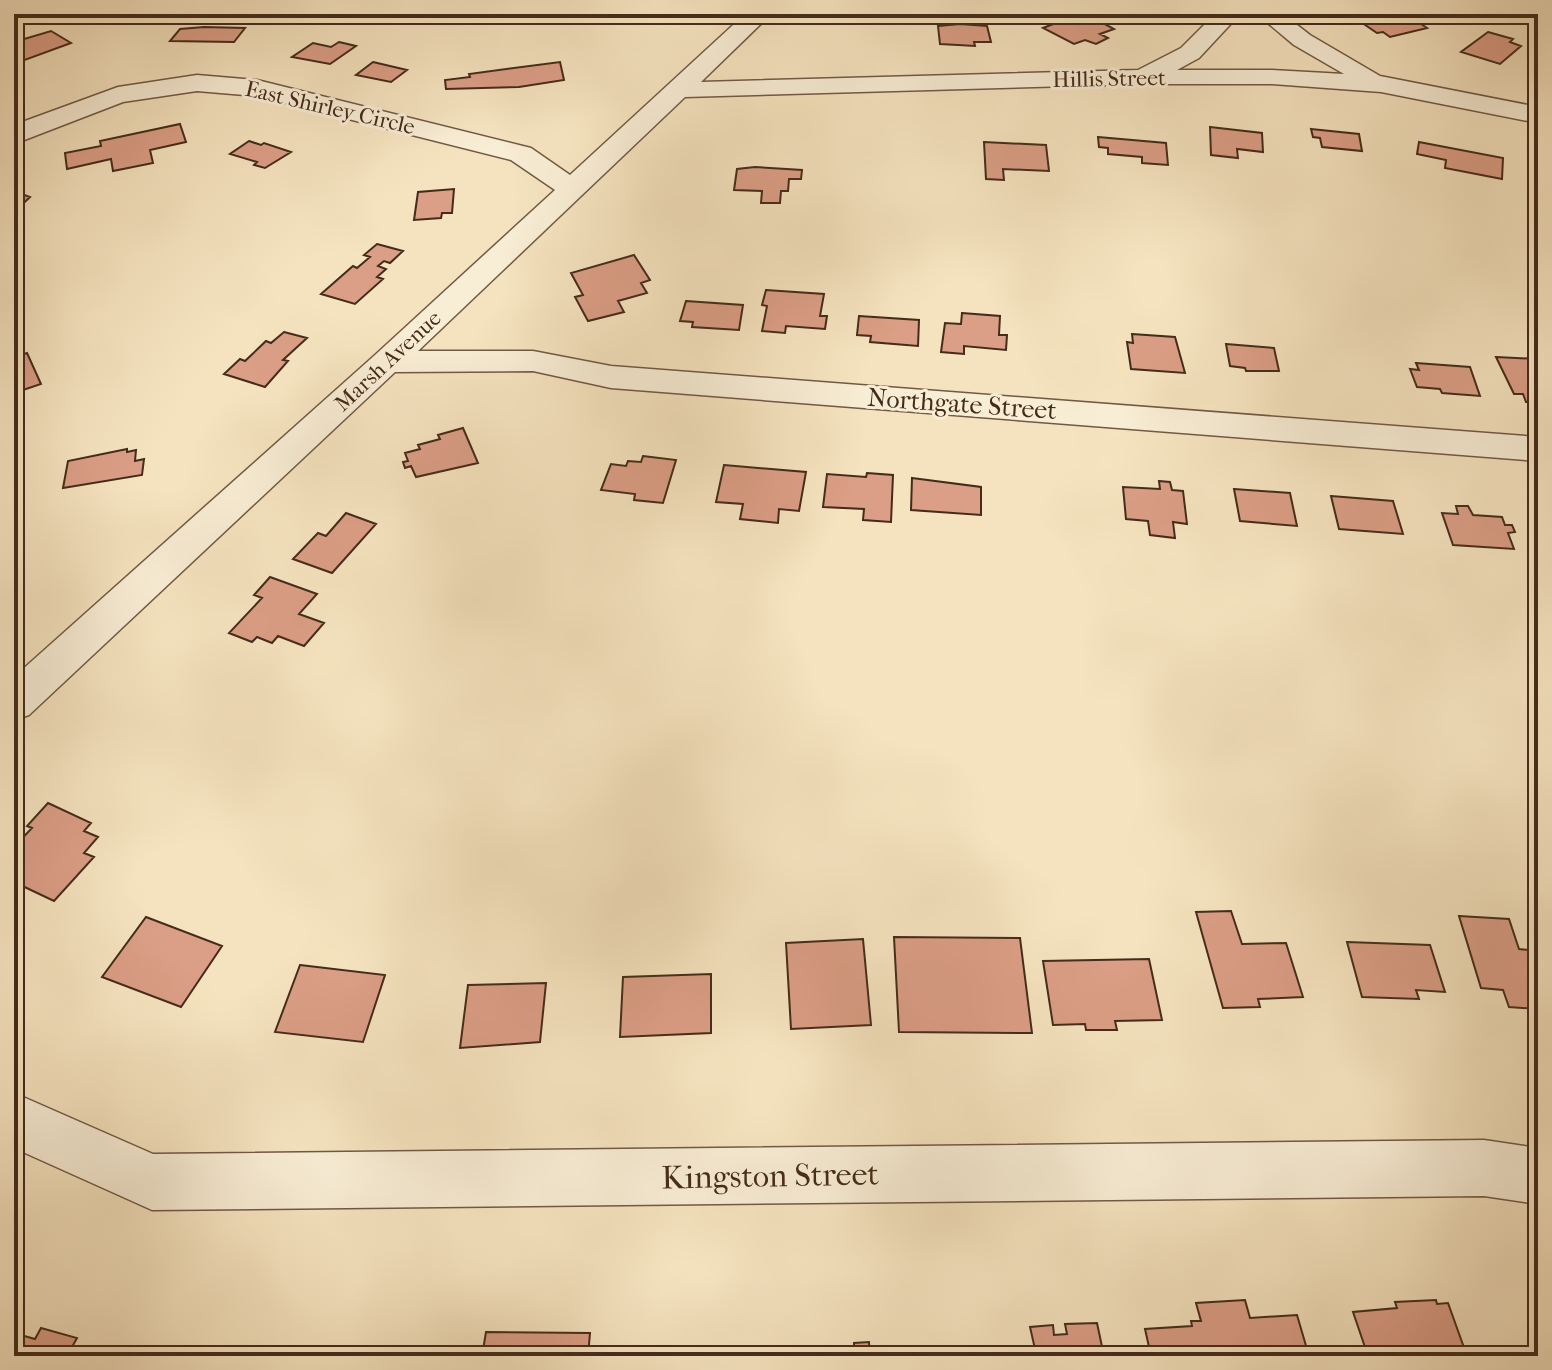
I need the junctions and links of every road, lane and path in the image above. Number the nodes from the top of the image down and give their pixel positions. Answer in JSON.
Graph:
{"nodes":[{"id":1,"x":759,"y":14,"type":"edge"},
{"id":2,"x":1228,"y":14,"type":"edge"},
{"id":3,"x":1269,"y":14,"type":"edge"},
{"id":4,"x":1143,"y":77,"type":"junction"},
{"id":5,"x":1381,"y":84,"type":"junction"},
{"id":6,"x":678,"y":90,"type":"junction"},
{"id":7,"x":1538,"y":115,"type":"edge"},
{"id":8,"x":20,"y":128,"type":"edge"},
{"id":9,"x":572,"y":189,"type":"junction"},
{"id":10,"x":387,"y":362,"type":"junction"},
{"id":11,"x":1538,"y":449,"type":"edge"},
{"id":12,"x":14,"y":703,"type":"edge"},
{"id":13,"x":14,"y":1120,"type":"edge"},
{"id":14,"x":1538,"y":1176,"type":"edge"}],
"edges":[{"from":1,"to":6,"type":"street","name":"Marsh Avenue"},
{"from":2,"to":4,"type":"street"},
{"from":3,"to":5,"type":"street"},
{"from":4,"to":5,"type":"street","name":"Hillis Street"},
{"from":4,"to":6,"type":"street","name":"Hillis Street"},
{"from":5,"to":7,"type":"street","name":"Hillis Street"},
{"from":6,"to":9,"type":"street","name":"Marsh Avenue"},
{"from":8,"to":9,"type":"street","name":"East Shirley Circle"},
{"from":9,"to":10,"type":"street","name":"Marsh Avenue"},
{"from":10,"to":11,"type":"street","name":"Northgate Street"},
{"from":10,"to":12,"type":"street","name":"Marsh Avenue"},
{"from":13,"to":14,"type":"street","name":"Kingston Street"}]}
